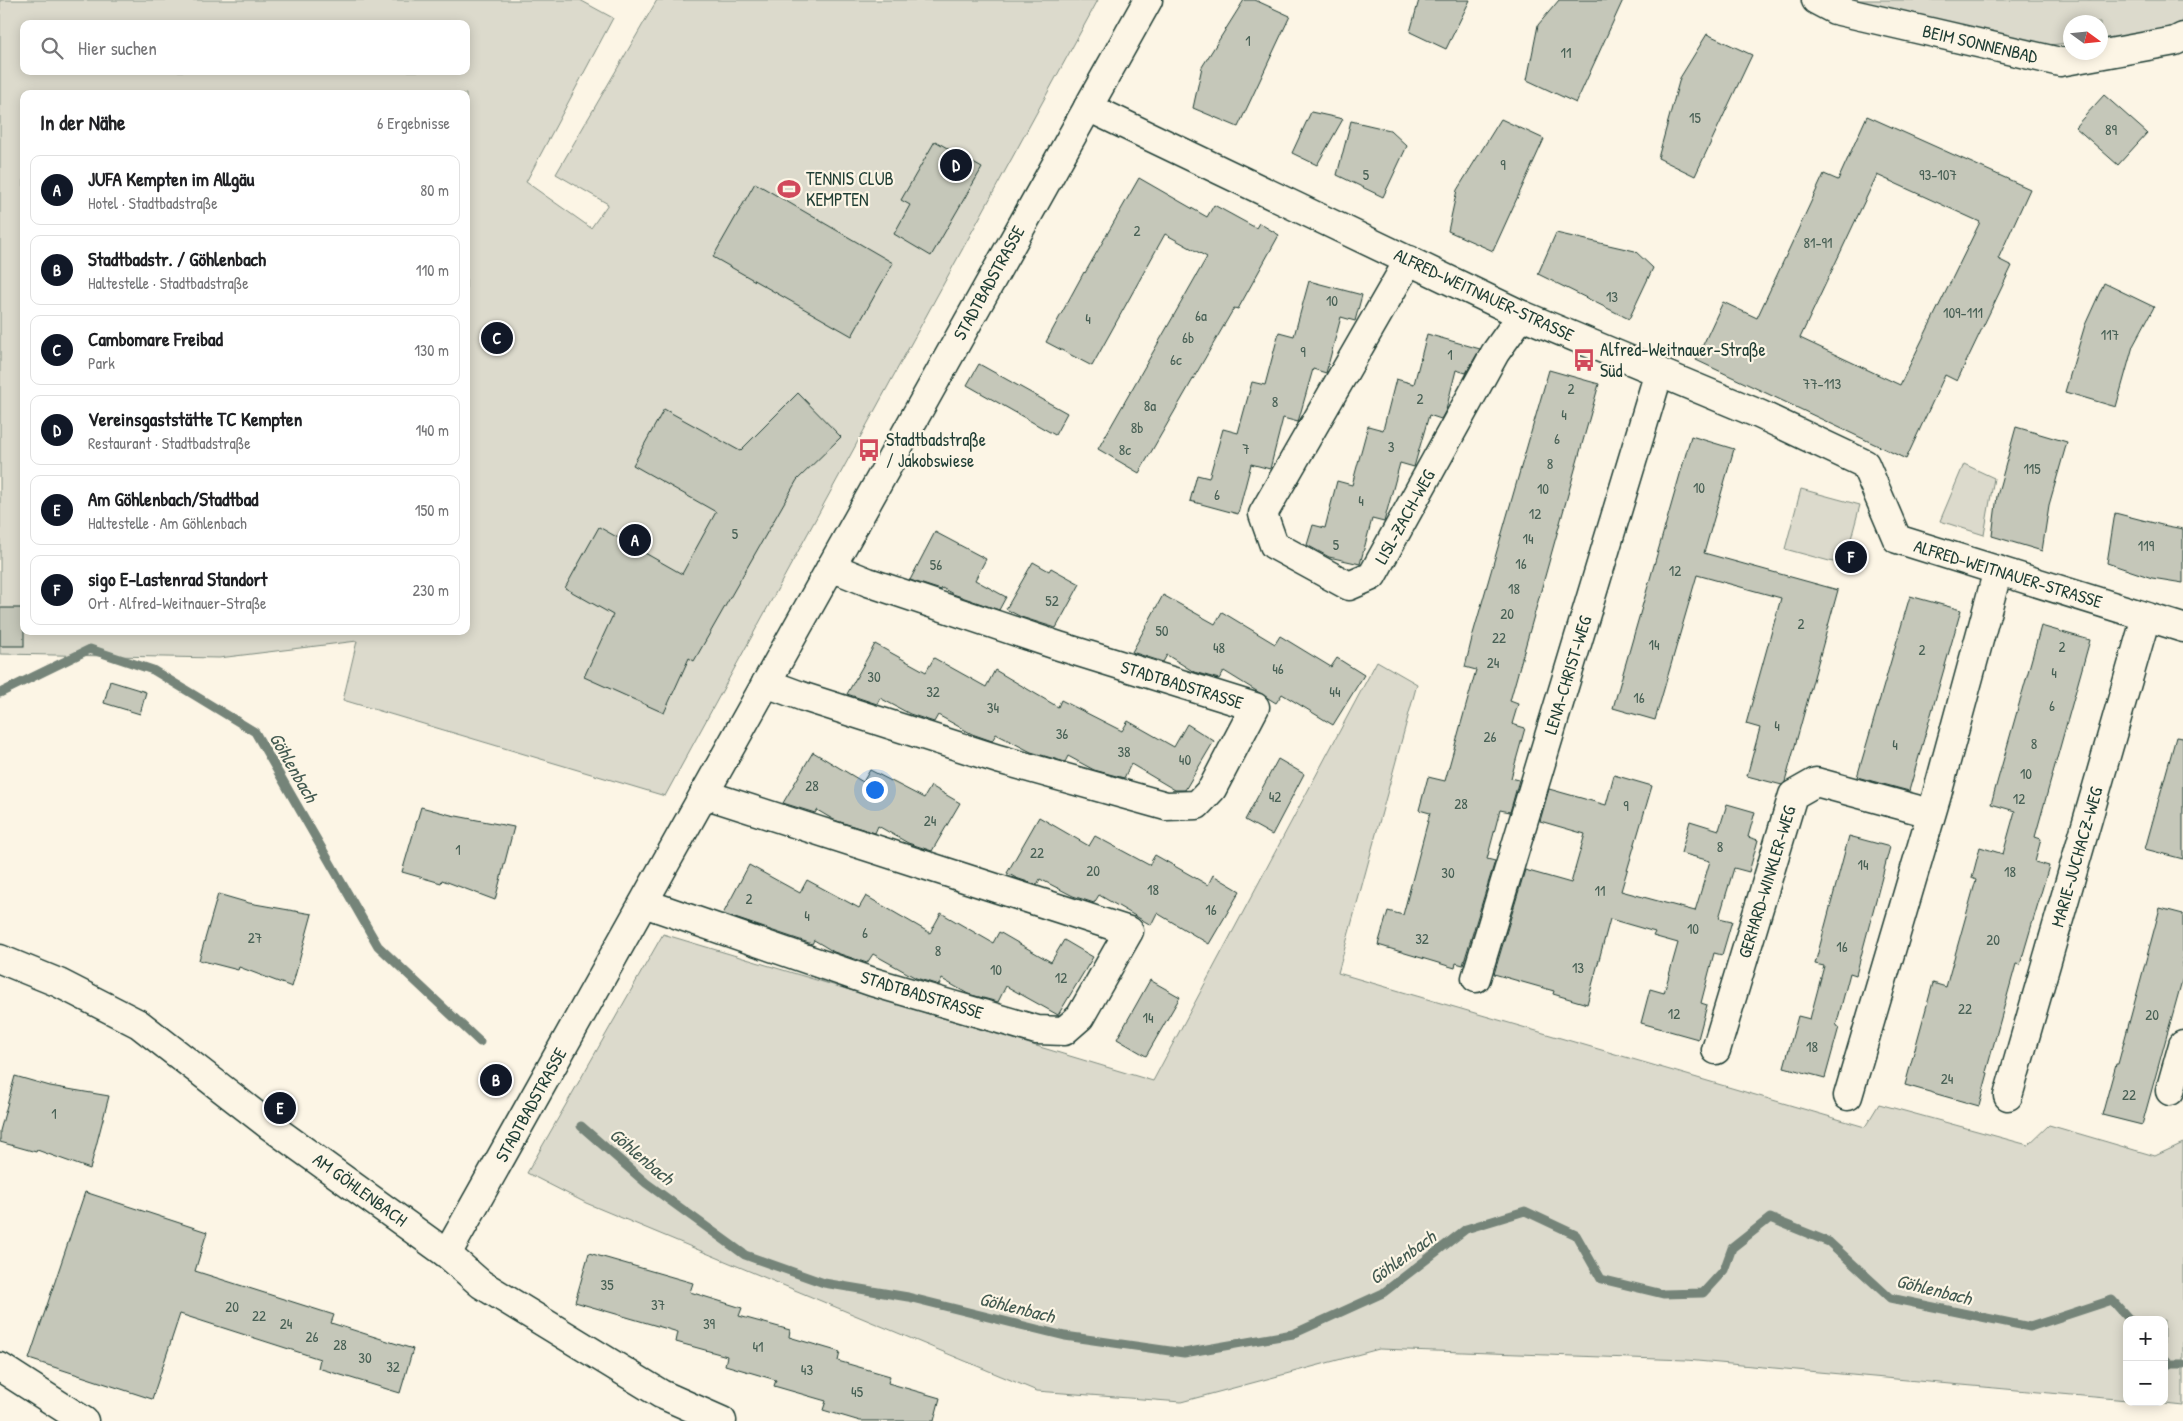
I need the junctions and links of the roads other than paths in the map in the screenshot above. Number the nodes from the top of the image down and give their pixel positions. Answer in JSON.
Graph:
{"nodes":[{"id":1,"x":1148,"y":0,"type":"edge"},
{"id":2,"x":1825,"y":5,"type":"edge"},
{"id":3,"x":2183,"y":37,"type":"edge"},
{"id":4,"x":1088,"y":106,"type":"junction"},
{"id":5,"x":1409,"y":260,"type":"junction"},
{"id":6,"x":1522,"y":315,"type":"junction"},
{"id":7,"x":1659,"y":372,"type":"junction"},
{"id":8,"x":831,"y":567,"type":"junction"},
{"id":9,"x":1998,"y":570,"type":"junction"},
{"id":10,"x":2146,"y":617,"type":"junction"},
{"id":11,"x":2183,"y":628,"type":"edge"},
{"id":12,"x":766,"y":683,"type":"junction"},
{"id":13,"x":704,"y":794,"type":"junction"},
{"id":14,"x":1930,"y":813,"type":"junction"},
{"id":15,"x":644,"y":903,"type":"junction"},
{"id":16,"x":0,"y":959,"type":"edge"},
{"id":17,"x":1476,"y":978,"type":"dead end"},
{"id":18,"x":2183,"y":1045,"type":"edge"},
{"id":19,"x":1716,"y":1050,"type":"dead end"},
{"id":20,"x":2170,"y":1091,"type":"dead end"},
{"id":21,"x":1848,"y":1096,"type":"dead end"},
{"id":22,"x":2008,"y":1096,"type":"dead end"},
{"id":23,"x":447,"y":1254,"type":"junction"},
{"id":24,"x":0,"y":1367,"type":"edge"},
{"id":25,"x":84,"y":1421,"type":"edge"},
{"id":26,"x":722,"y":1421,"type":"edge"}],
"edges":[{"from":1,"to":4,"type":"street","name":"STADTBADSTRASSE"},
{"from":2,"to":3,"type":"street","name":"BEIM SONNENBAD"},
{"from":4,"to":5,"type":"street","name":"ALFRED-WEITNAUER-STRASSE"},
{"from":4,"to":8,"type":"street","name":"STADTBADSTRASSE"},
{"from":5,"to":6,"type":"street","name":"ALFRED-WEITNAUER-STRASSE"},
{"from":5,"to":6,"type":"street","name":"LISL-ZACH-WEG"},
{"from":6,"to":7,"type":"street","name":"ALFRED-WEITNAUER-STRASSE"},
{"from":7,"to":9,"type":"street","name":"ALFRED-WEITNAUER-STRASSE"},
{"from":7,"to":17,"type":"street","name":"LENA-CHRIST-WEG"},
{"from":8,"to":12,"type":"street","name":"STADTBADSTRASSE"},
{"from":8,"to":12,"type":"street","name":"STADTBADSTRASSE"},
{"from":9,"to":10,"type":"street","name":"ALFRED-WEITNAUER-STRASSE"},
{"from":9,"to":14,"type":"street"},
{"from":10,"to":11,"type":"street","name":"ALFRED-WEITNAUER-STRASSE"},
{"from":10,"to":22,"type":"street","name":"MARIE-JUCHACZ-WEG"},
{"from":12,"to":13,"type":"street","name":"STADTBADSTRASSE"},
{"from":13,"to":15,"type":"street","name":"STADTBADSTRASSE"},
{"from":13,"to":15,"type":"street","name":"STADTBADSTRASSE"},
{"from":14,"to":19,"type":"street","name":"GERHARD-WINKLER-WEG"},
{"from":14,"to":21,"type":"street"},
{"from":15,"to":23,"type":"street","name":"STADTBADSTRASSE"},
{"from":16,"to":23,"type":"street","name":"AM GÖHLENBACH"},
{"from":18,"to":20,"type":"street"},
{"from":23,"to":26,"type":"street","name":"AM GÖHLENBACH"},
{"from":24,"to":25,"type":"street"}]}
